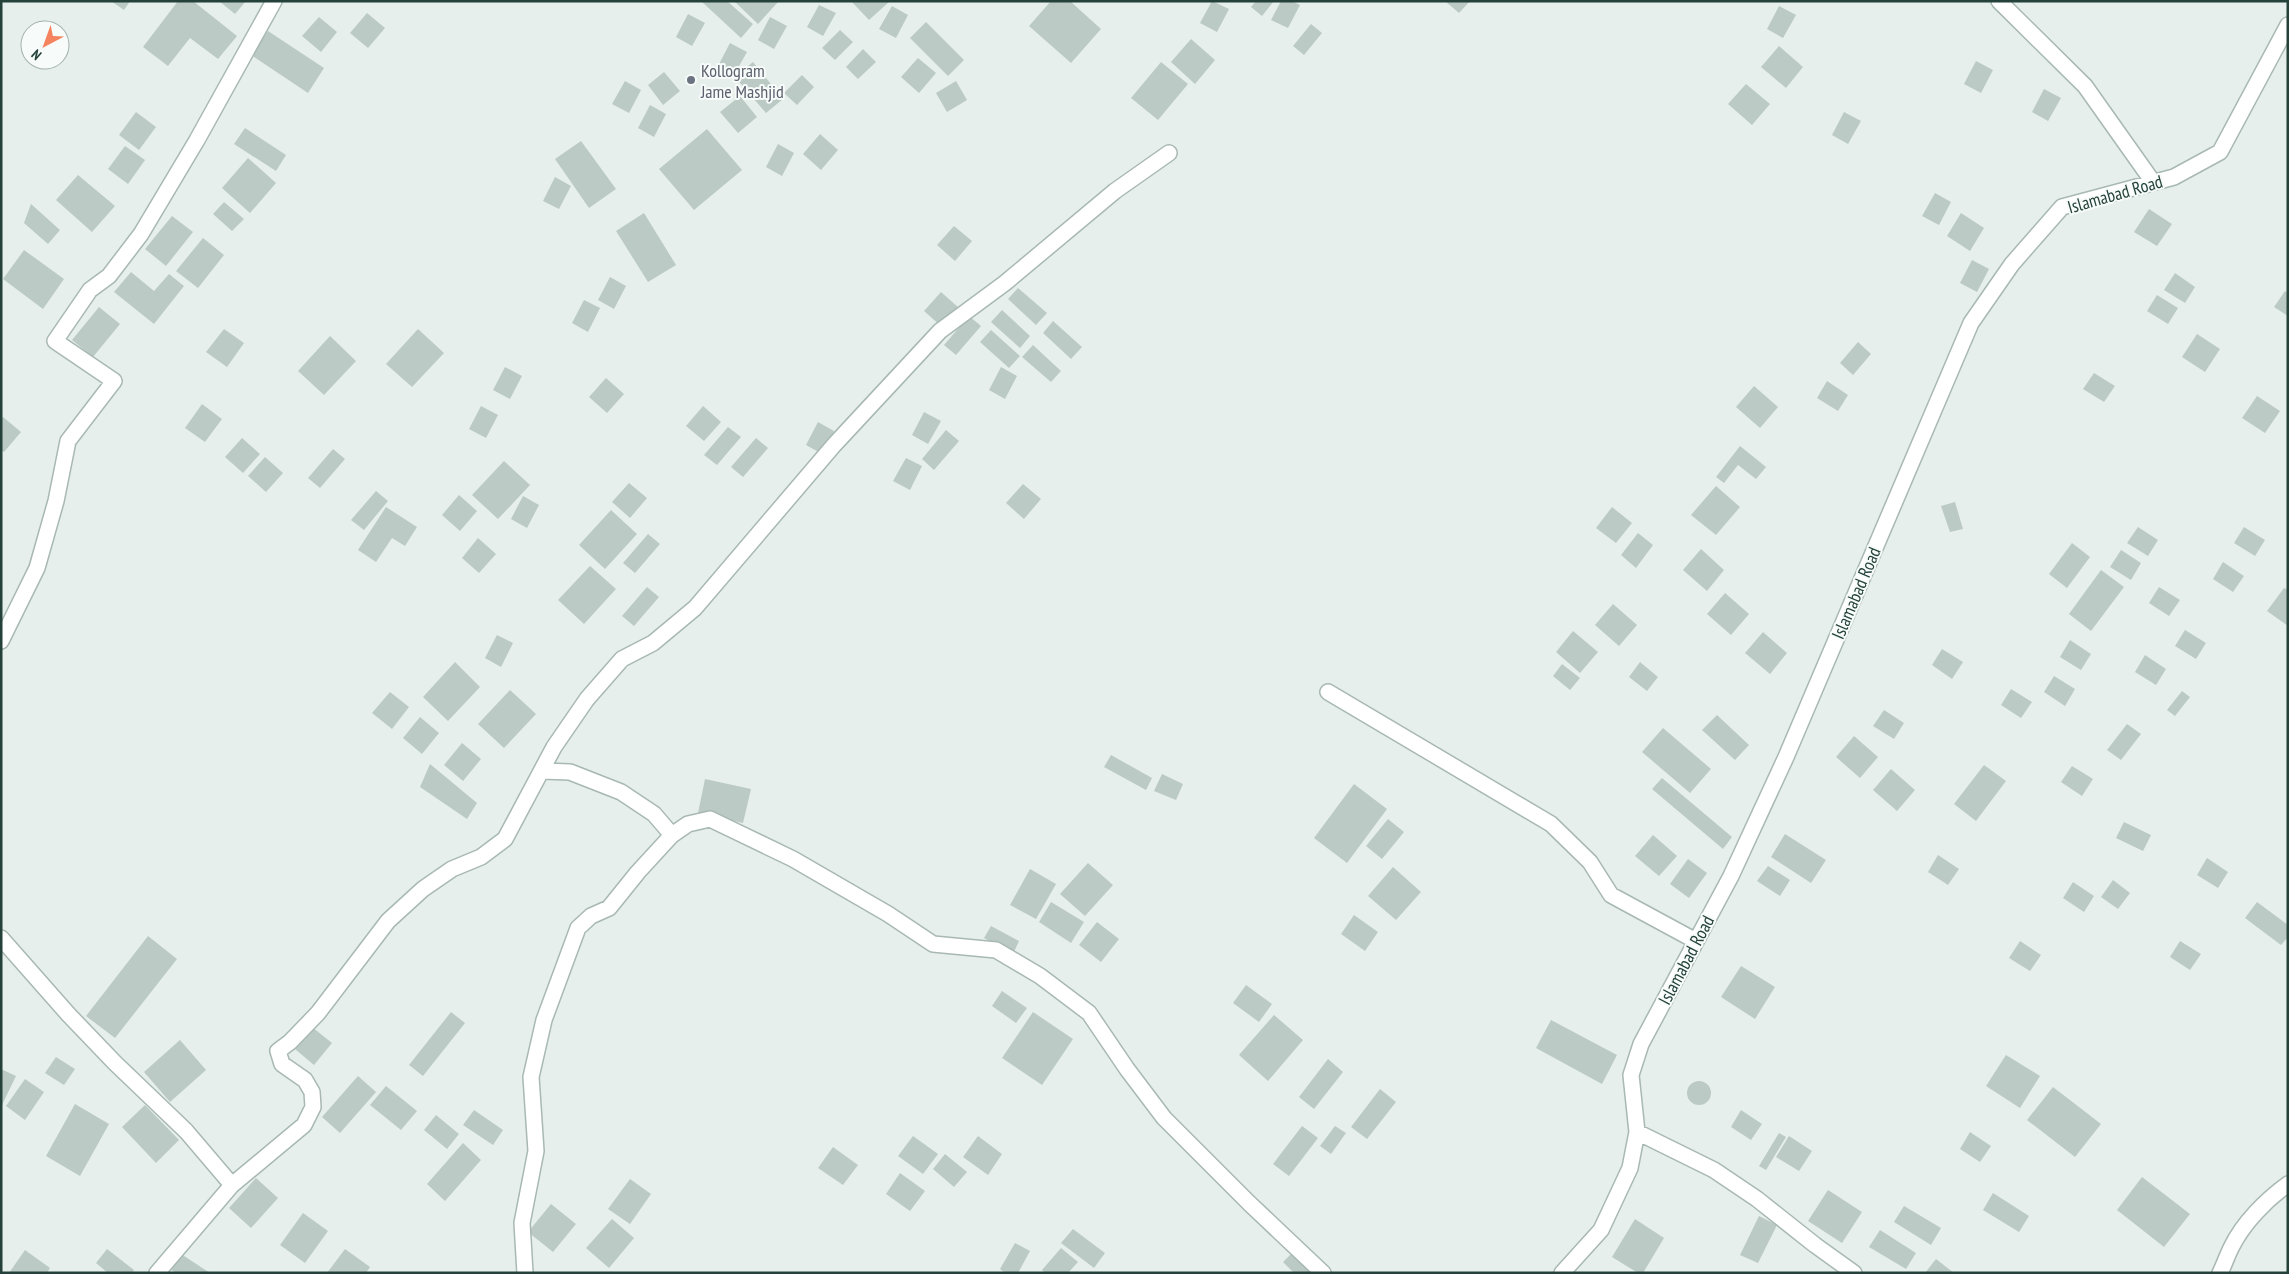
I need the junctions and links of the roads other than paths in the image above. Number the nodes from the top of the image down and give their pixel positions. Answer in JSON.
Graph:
{"nodes":[{"id":1,"x":274,"y":1,"type":"edge"},
{"id":2,"x":1999,"y":1,"type":"edge"},
{"id":3,"x":2288,"y":25,"type":"edge"},
{"id":4,"x":1169,"y":153,"type":"dead end"},
{"id":5,"x":2153,"y":182,"type":"junction"},
{"id":6,"x":1,"y":641,"type":"edge"},
{"id":7,"x":1328,"y":692,"type":"dead end"},
{"id":8,"x":542,"y":771,"type":"junction"},
{"id":9,"x":672,"y":835,"type":"junction"},
{"id":10,"x":1,"y":938,"type":"edge"},
{"id":11,"x":1696,"y":941,"type":"junction"},
{"id":12,"x":1637,"y":1132,"type":"junction"},
{"id":13,"x":2288,"y":1184,"type":"edge"},
{"id":14,"x":232,"y":1185,"type":"junction"},
{"id":15,"x":156,"y":1273,"type":"edge"},
{"id":16,"x":525,"y":1273,"type":"edge"},
{"id":17,"x":1324,"y":1273,"type":"edge"},
{"id":18,"x":1562,"y":1273,"type":"edge"},
{"id":19,"x":1854,"y":1273,"type":"edge"},
{"id":20,"x":2220,"y":1273,"type":"edge"}],
"edges":[{"from":1,"to":6,"type":"street"},
{"from":2,"to":5,"type":"street"},
{"from":3,"to":5,"type":"street","name":"Islamabad Road"},
{"from":4,"to":8,"type":"street"},
{"from":5,"to":11,"type":"street","name":"Islamabad Road"},
{"from":7,"to":11,"type":"street"},
{"from":8,"to":9,"type":"street"},
{"from":8,"to":14,"type":"street"},
{"from":9,"to":16,"type":"street"},
{"from":9,"to":17,"type":"street"},
{"from":10,"to":14,"type":"street"},
{"from":11,"to":12,"type":"street","name":"Islamabad Road"},
{"from":12,"to":18,"type":"street","name":"Islamabad Road"},
{"from":12,"to":19,"type":"street"},
{"from":13,"to":20,"type":"street"},
{"from":14,"to":15,"type":"street"}]}
